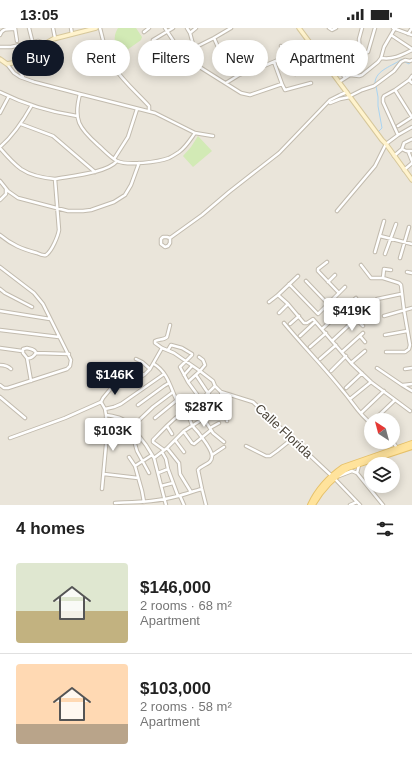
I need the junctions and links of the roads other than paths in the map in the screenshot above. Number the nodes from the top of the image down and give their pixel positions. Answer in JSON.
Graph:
{"nodes":[{"id":1,"x":15,"y":28,"type":"edge"},
{"id":2,"x":29,"y":28,"type":"edge"},
{"id":3,"x":53,"y":28,"type":"edge"},
{"id":4,"x":71,"y":28,"type":"edge"},
{"id":5,"x":96,"y":28,"type":"edge"},
{"id":6,"x":100,"y":28,"type":"edge"},
{"id":7,"x":149,"y":28,"type":"edge"},
{"id":8,"x":165,"y":28,"type":"edge"},
{"id":9,"x":173,"y":28,"type":"edge"},
{"id":10,"x":187,"y":28,"type":"edge"},
{"id":11,"x":196,"y":28,"type":"edge"},
{"id":12,"x":231,"y":28,"type":"edge"},
{"id":13,"x":299,"y":28,"type":"edge"},
{"id":14,"x":329,"y":28,"type":"edge"},
{"id":15,"x":336,"y":28,"type":"edge"},
{"id":16,"x":362,"y":28,"type":"edge"},
{"id":17,"x":376,"y":28,"type":"edge"},
{"id":18,"x":394,"y":28,"type":"edge"},
{"id":19,"x":412,"y":28,"type":"edge"},
{"id":20,"x":167,"y":31,"type":"junction"},
{"id":21,"x":144,"y":32,"type":"dead end"},
{"id":22,"x":190,"y":33,"type":"junction"},
{"id":23,"x":72,"y":34,"type":"junction"},
{"id":24,"x":408,"y":34,"type":"junction"},
{"id":25,"x":0,"y":35,"type":"edge"},
{"id":26,"x":412,"y":35,"type":"edge"},
{"id":27,"x":391,"y":36,"type":"junction"},
{"id":28,"x":55,"y":38,"type":"junction"},
{"id":29,"x":214,"y":38,"type":"joint"},
{"id":30,"x":17,"y":40,"type":"edge"},
{"id":31,"x":32,"y":40,"type":"dead end"},
{"id":32,"x":51,"y":40,"type":"edge"},
{"id":33,"x":153,"y":40,"type":"dead end"},
{"id":34,"x":173,"y":40,"type":"edge"},
{"id":35,"x":192,"y":40,"type":"edge"},
{"id":36,"x":308,"y":40,"type":"edge"},
{"id":37,"x":359,"y":40,"type":"edge"},
{"id":38,"x":204,"y":43,"type":"edge"},
{"id":39,"x":0,"y":47,"type":"edge"},
{"id":40,"x":12,"y":47,"type":"edge"},
{"id":41,"x":412,"y":49,"type":"edge"},
{"id":42,"x":368,"y":52,"type":"edge"},
{"id":43,"x":381,"y":58,"type":"junction"},
{"id":44,"x":0,"y":59,"type":"edge"},
{"id":45,"x":412,"y":60,"type":"edge"},
{"id":46,"x":274,"y":62,"type":"joint"},
{"id":47,"x":12,"y":63,"type":"edge"},
{"id":48,"x":7,"y":64,"type":"junction"},
{"id":49,"x":268,"y":64,"type":"edge"},
{"id":50,"x":204,"y":70,"type":"edge"},
{"id":51,"x":368,"y":70,"type":"edge"},
{"id":52,"x":237,"y":76,"type":"edge"},
{"id":53,"x":335,"y":76,"type":"edge"},
{"id":54,"x":348,"y":76,"type":"edge"},
{"id":55,"x":412,"y":76,"type":"edge"},
{"id":56,"x":23,"y":78,"type":"joint"},
{"id":57,"x":345,"y":78,"type":"joint"},
{"id":58,"x":409,"y":80,"type":"junction"},
{"id":59,"x":339,"y":82,"type":"junction"},
{"id":60,"x":226,"y":83,"type":"junction"},
{"id":61,"x":311,"y":83,"type":"dead end"},
{"id":62,"x":282,"y":84,"type":"junction"},
{"id":63,"x":412,"y":84,"type":"edge"},
{"id":64,"x":395,"y":90,"type":"junction"},
{"id":65,"x":0,"y":92,"type":"edge"},
{"id":66,"x":347,"y":92,"type":"junction"},
{"id":67,"x":80,"y":94,"type":"junction"},
{"id":68,"x":9,"y":96,"type":"junction"},
{"id":69,"x":339,"y":97,"type":"junction"},
{"id":70,"x":350,"y":97,"type":"junction"},
{"id":71,"x":32,"y":105,"type":"junction"},
{"id":72,"x":137,"y":109,"type":"junction"},
{"id":73,"x":148,"y":111,"type":"junction"},
{"id":74,"x":0,"y":113,"type":"edge"},
{"id":75,"x":412,"y":115,"type":"edge"},
{"id":76,"x":77,"y":116,"type":"junction"},
{"id":77,"x":21,"y":124,"type":"junction"},
{"id":78,"x":398,"y":126,"type":"dead end"},
{"id":79,"x":412,"y":127,"type":"edge"},
{"id":80,"x":195,"y":133,"type":"junction"},
{"id":81,"x":398,"y":135,"type":"junction"},
{"id":82,"x":213,"y":136,"type":"dead end"},
{"id":83,"x":412,"y":139,"type":"edge"},
{"id":84,"x":386,"y":144,"type":"junction"},
{"id":85,"x":0,"y":148,"type":"edge"},
{"id":86,"x":402,"y":149,"type":"junction"},
{"id":87,"x":408,"y":151,"type":"junction"},
{"id":88,"x":412,"y":151,"type":"edge"},
{"id":89,"x":394,"y":156,"type":"junction"},
{"id":90,"x":115,"y":160,"type":"junction"},
{"id":91,"x":412,"y":162,"type":"edge"},
{"id":92,"x":139,"y":163,"type":"junction"},
{"id":93,"x":404,"y":170,"type":"junction"},
{"id":94,"x":95,"y":172,"type":"junction"},
{"id":95,"x":55,"y":179,"type":"junction"},
{"id":96,"x":412,"y":180,"type":"edge"},
{"id":97,"x":0,"y":181,"type":"edge"},
{"id":98,"x":5,"y":187,"type":"junction"},
{"id":99,"x":0,"y":200,"type":"edge"},
{"id":100,"x":57,"y":208,"type":"junction"},
{"id":101,"x":337,"y":211,"type":"dead end"},
{"id":102,"x":384,"y":221,"type":"dead end"},
{"id":103,"x":396,"y":224,"type":"dead end"},
{"id":104,"x":409,"y":227,"type":"dead end"},
{"id":105,"x":0,"y":235,"type":"edge"},
{"id":106,"x":380,"y":236,"type":"junction"},
{"id":107,"x":170,"y":238,"type":"junction"},
{"id":108,"x":390,"y":238,"type":"junction"},
{"id":109,"x":405,"y":242,"type":"junction"},
{"id":110,"x":412,"y":244,"type":"edge"},
{"id":111,"x":375,"y":252,"type":"dead end"},
{"id":112,"x":385,"y":254,"type":"dead end"},
{"id":113,"x":400,"y":258,"type":"dead end"},
{"id":114,"x":326,"y":262,"type":"dead end"},
{"id":115,"x":361,"y":266,"type":"dead end"},
{"id":116,"x":0,"y":267,"type":"edge"},
{"id":117,"x":391,"y":270,"type":"dead end"},
{"id":118,"x":407,"y":272,"type":"dead end"},
{"id":119,"x":412,"y":273,"type":"edge"},
{"id":120,"x":335,"y":275,"type":"dead end"},
{"id":121,"x":298,"y":276,"type":"dead end"},
{"id":122,"x":383,"y":278,"type":"junction"},
{"id":123,"x":306,"y":281,"type":"dead end"},
{"id":124,"x":328,"y":282,"type":"junction"},
{"id":125,"x":289,"y":284,"type":"junction"},
{"id":126,"x":345,"y":287,"type":"dead end"},
{"id":127,"x":0,"y":289,"type":"edge"},
{"id":128,"x":5,"y":293,"type":"junction"},
{"id":129,"x":339,"y":293,"type":"junction"},
{"id":130,"x":0,"y":294,"type":"edge"},
{"id":131,"x":401,"y":294,"type":"junction"},
{"id":132,"x":278,"y":295,"type":"junction"},
{"id":133,"x":376,"y":299,"type":"dead end"},
{"id":134,"x":269,"y":302,"type":"dead end"},
{"id":135,"x":288,"y":304,"type":"junction"},
{"id":136,"x":328,"y":304,"type":"junction"},
{"id":137,"x":32,"y":307,"type":"dead end"},
{"id":138,"x":360,"y":307,"type":"dead end"},
{"id":139,"x":412,"y":308,"type":"edge"},
{"id":140,"x":404,"y":310,"type":"junction"},
{"id":141,"x":0,"y":311,"type":"edge"},
{"id":142,"x":279,"y":313,"type":"dead end"},
{"id":143,"x":339,"y":313,"type":"junction"},
{"id":144,"x":362,"y":313,"type":"dead end"},
{"id":145,"x":318,"y":314,"type":"junction"},
{"id":146,"x":299,"y":316,"type":"junction"},
{"id":147,"x":384,"y":316,"type":"dead end"},
{"id":148,"x":313,"y":319,"type":"junction"},
{"id":149,"x":356,"y":319,"type":"junction"},
{"id":150,"x":51,"y":320,"type":"junction"},
{"id":151,"x":316,"y":322,"type":"junction"},
{"id":152,"x":284,"y":323,"type":"dead end"},
{"id":153,"x":290,"y":324,"type":"dead end"},
{"id":154,"x":350,"y":324,"type":"junction"},
{"id":155,"x":170,"y":325,"type":"dead end"},
{"id":156,"x":363,"y":326,"type":"dead end"},
{"id":157,"x":322,"y":329,"type":"junction"},
{"id":158,"x":0,"y":330,"type":"edge"},
{"id":159,"x":407,"y":331,"type":"junction"},
{"id":160,"x":326,"y":333,"type":"junction"},
{"id":161,"x":363,"y":333,"type":"dead end"},
{"id":162,"x":385,"y":335,"type":"dead end"},
{"id":163,"x":300,"y":336,"type":"dead end"},
{"id":164,"x":360,"y":336,"type":"junction"},
{"id":165,"x":60,"y":337,"type":"junction"},
{"id":166,"x":332,"y":341,"type":"junction"},
{"id":167,"x":364,"y":342,"type":"dead end"},
{"id":168,"x":336,"y":345,"type":"junction"},
{"id":169,"x":310,"y":347,"type":"dead end"},
{"id":170,"x":0,"y":348,"type":"edge"},
{"id":171,"x":162,"y":348,"type":"junction"},
{"id":172,"x":168,"y":350,"type":"junction"},
{"id":173,"x":22,"y":351,"type":"junction"},
{"id":174,"x":366,"y":351,"type":"dead end"},
{"id":175,"x":342,"y":352,"type":"junction"},
{"id":176,"x":386,"y":352,"type":"dead end"},
{"id":177,"x":36,"y":353,"type":"junction"},
{"id":178,"x":69,"y":354,"type":"junction"},
{"id":179,"x":346,"y":356,"type":"junction"},
{"id":180,"x":200,"y":357,"type":"dead end"},
{"id":181,"x":28,"y":358,"type":"junction"},
{"id":182,"x":136,"y":359,"type":"dead end"},
{"id":183,"x":320,"y":359,"type":"dead end"},
{"id":184,"x":186,"y":361,"type":"junction"},
{"id":185,"x":351,"y":363,"type":"junction"},
{"id":186,"x":154,"y":364,"type":"junction"},
{"id":187,"x":0,"y":365,"type":"edge"},
{"id":188,"x":129,"y":366,"type":"dead end"},
{"id":189,"x":192,"y":366,"type":"junction"},
{"id":190,"x":377,"y":368,"type":"dead end"},
{"id":191,"x":412,"y":368,"type":"edge"},
{"id":192,"x":11,"y":369,"type":"dead end"},
{"id":193,"x":150,"y":369,"type":"junction"},
{"id":194,"x":404,"y":369,"type":"dead end"},
{"id":195,"x":200,"y":371,"type":"junction"},
{"id":196,"x":330,"y":371,"type":"dead end"},
{"id":197,"x":362,"y":373,"type":"junction"},
{"id":198,"x":164,"y":374,"type":"junction"},
{"id":199,"x":144,"y":375,"type":"junction"},
{"id":200,"x":184,"y":375,"type":"junction"},
{"id":201,"x":196,"y":375,"type":"junction"},
{"id":202,"x":133,"y":380,"type":"dead end"},
{"id":203,"x":31,"y":381,"type":"junction"},
{"id":204,"x":117,"y":381,"type":"dead end"},
{"id":205,"x":188,"y":382,"type":"junction"},
{"id":206,"x":371,"y":382,"type":"junction"},
{"id":207,"x":170,"y":383,"type":"junction"},
{"id":208,"x":412,"y":384,"type":"edge"},
{"id":209,"x":0,"y":385,"type":"edge"},
{"id":210,"x":402,"y":385,"type":"junction"},
{"id":211,"x":215,"y":386,"type":"junction"},
{"id":212,"x":346,"y":388,"type":"dead end"},
{"id":213,"x":384,"y":391,"type":"junction"},
{"id":214,"x":412,"y":391,"type":"edge"},
{"id":215,"x":172,"y":392,"type":"junction"},
{"id":216,"x":221,"y":392,"type":"junction"},
{"id":217,"x":208,"y":393,"type":"junction"},
{"id":218,"x":183,"y":396,"type":"dead end"},
{"id":219,"x":0,"y":397,"type":"edge"},
{"id":220,"x":176,"y":400,"type":"junction"},
{"id":221,"x":201,"y":400,"type":"junction"},
{"id":222,"x":350,"y":400,"type":"junction"},
{"id":223,"x":395,"y":400,"type":"junction"},
{"id":224,"x":101,"y":402,"type":"junction"},
{"id":225,"x":138,"y":405,"type":"dead end"},
{"id":226,"x":218,"y":407,"type":"dead end"},
{"id":227,"x":105,"y":409,"type":"junction"},
{"id":228,"x":178,"y":410,"type":"dead end"},
{"id":229,"x":185,"y":410,"type":"junction"},
{"id":230,"x":411,"y":411,"type":"edge"},
{"id":231,"x":361,"y":413,"type":"junction"},
{"id":232,"x":381,"y":413,"type":"edge"},
{"id":233,"x":106,"y":416,"type":"junction"},
{"id":234,"x":364,"y":416,"type":"edge"},
{"id":235,"x":25,"y":418,"type":"dead end"},
{"id":236,"x":155,"y":418,"type":"dead end"},
{"id":237,"x":227,"y":421,"type":"dead end"},
{"id":238,"x":206,"y":422,"type":"dead end"},
{"id":239,"x":219,"y":423,"type":"dead end"},
{"id":240,"x":192,"y":425,"type":"junction"},
{"id":241,"x":167,"y":426,"type":"junction"},
{"id":242,"x":132,"y":427,"type":"junction"},
{"id":243,"x":211,"y":429,"type":"junction"},
{"id":244,"x":184,"y":432,"type":"junction"},
{"id":245,"x":172,"y":434,"type":"dead end"},
{"id":246,"x":133,"y":437,"type":"dead end"},
{"id":247,"x":10,"y":438,"type":"dead end"},
{"id":248,"x":202,"y":438,"type":"junction"},
{"id":249,"x":292,"y":438,"type":"junction"},
{"id":250,"x":175,"y":440,"type":"junction"},
{"id":251,"x":224,"y":442,"type":"dead end"},
{"id":252,"x":412,"y":443,"type":"edge"},
{"id":253,"x":246,"y":446,"type":"dead end"},
{"id":254,"x":224,"y":447,"type":"dead end"},
{"id":255,"x":400,"y":447,"type":"edge"},
{"id":256,"x":412,"y":447,"type":"edge"},
{"id":257,"x":167,"y":448,"type":"junction"},
{"id":258,"x":394,"y":449,"type":"edge"},
{"id":259,"x":163,"y":451,"type":"junction"},
{"id":260,"x":184,"y":452,"type":"dead end"},
{"id":261,"x":152,"y":455,"type":"junction"},
{"id":262,"x":212,"y":455,"type":"junction"},
{"id":263,"x":380,"y":456,"type":"junction"},
{"id":264,"x":129,"y":457,"type":"dead end"},
{"id":265,"x":154,"y":458,"type":"junction"},
{"id":266,"x":143,"y":461,"type":"junction"},
{"id":267,"x":359,"y":465,"type":"junction"},
{"id":268,"x":135,"y":466,"type":"junction"},
{"id":269,"x":168,"y":469,"type":"junction"},
{"id":270,"x":149,"y":473,"type":"dead end"},
{"id":271,"x":158,"y":473,"type":"junction"},
{"id":272,"x":357,"y":473,"type":"junction"},
{"id":273,"x":104,"y":474,"type":"junction"},
{"id":274,"x":335,"y":477,"type":"junction"},
{"id":275,"x":138,"y":478,"type":"junction"},
{"id":276,"x":173,"y":483,"type":"junction"},
{"id":277,"x":161,"y":486,"type":"junction"},
{"id":278,"x":102,"y":489,"type":"dead end"},
{"id":279,"x":202,"y":489,"type":"junction"},
{"id":280,"x":191,"y":492,"type":"junction"},
{"id":281,"x":179,"y":496,"type":"junction"},
{"id":282,"x":164,"y":499,"type":"junction"},
{"id":283,"x":357,"y":502,"type":"junction"},
{"id":284,"x":115,"y":503,"type":"dead end"},
{"id":285,"x":145,"y":503,"type":"edge"},
{"id":286,"x":166,"y":505,"type":"edge"},
{"id":287,"x":184,"y":505,"type":"edge"},
{"id":288,"x":206,"y":505,"type":"edge"},
{"id":289,"x":312,"y":505,"type":"edge"},
{"id":290,"x":350,"y":505,"type":"edge"},
{"id":291,"x":360,"y":505,"type":"edge"},
{"id":292,"x":383,"y":505,"type":"edge"}],
"edges":[{"from":1,"to":25,"type":"street"},
{"from":1,"to":30,"type":"street"},
{"from":2,"to":31,"type":"street"},
{"from":3,"to":28,"type":"street"},
{"from":4,"to":23,"type":"street"},
{"from":5,"to":23,"type":"main road"},
{"from":6,"to":73,"type":"street"},
{"from":7,"to":21,"type":"street"},
{"from":8,"to":20,"type":"street"},
{"from":9,"to":20,"type":"street"},
{"from":10,"to":22,"type":"street"},
{"from":11,"to":22,"type":"street"},
{"from":12,"to":29,"type":"street"},
{"from":13,"to":36,"type":"main road"},
{"from":14,"to":15,"type":"street"},
{"from":16,"to":37,"type":"street"},
{"from":17,"to":42,"type":"street"},
{"from":18,"to":24,"type":"street"},
{"from":18,"to":27,"type":"street"},
{"from":19,"to":24,"type":"street"},
{"from":20,"to":33,"type":"street"},
{"from":20,"to":34,"type":"street"},
{"from":22,"to":35,"type":"street"},
{"from":23,"to":28,"type":"main road"},
{"from":24,"to":26,"type":"street"},
{"from":27,"to":41,"type":"street"},
{"from":27,"to":43,"type":"street"},
{"from":28,"to":32,"type":"main road"},
{"from":29,"to":38,"type":"street"},
{"from":39,"to":40,"type":"street"},
{"from":41,"to":43,"type":"street"},
{"from":43,"to":51,"type":"street"},
{"from":44,"to":48,"type":"main road"},
{"from":45,"to":70,"type":"street"},
{"from":46,"to":49,"type":"street"},
{"from":46,"to":62,"type":"street"},
{"from":47,"to":48,"type":"main road"},
{"from":48,"to":56,"type":"street"},
{"from":50,"to":60,"type":"street"},
{"from":52,"to":60,"type":"street"},
{"from":53,"to":59,"type":"main road"},
{"from":54,"to":57,"type":"street"},
{"from":55,"to":58,"type":"street"},
{"from":56,"to":67,"type":"street"},
{"from":57,"to":59,"type":"street"},
{"from":58,"to":63,"type":"street"},
{"from":58,"to":64,"type":"street"},
{"from":59,"to":66,"type":"main road"},
{"from":60,"to":62,"type":"street"},
{"from":61,"to":62,"type":"street"},
{"from":64,"to":75,"type":"street"},
{"from":64,"to":81,"type":"street"},
{"from":65,"to":68,"type":"street"},
{"from":66,"to":69,"type":"street"},
{"from":66,"to":70,"type":"main road"},
{"from":67,"to":72,"type":"street"},
{"from":67,"to":76,"type":"street"},
{"from":68,"to":71,"type":"street"},
{"from":68,"to":74,"type":"street"},
{"from":69,"to":70,"type":"street"},
{"from":69,"to":107,"type":"street"},
{"from":70,"to":84,"type":"main road"},
{"from":71,"to":76,"type":"street"},
{"from":71,"to":77,"type":"street"},
{"from":72,"to":73,"type":"street"},
{"from":72,"to":90,"type":"street"},
{"from":73,"to":80,"type":"street"},
{"from":75,"to":78,"type":"street"},
{"from":76,"to":90,"type":"street"},
{"from":77,"to":85,"type":"street"},
{"from":77,"to":94,"type":"street"},
{"from":79,"to":81,"type":"street"},
{"from":80,"to":82,"type":"street"},
{"from":80,"to":92,"type":"street"},
{"from":81,"to":84,"type":"street"},
{"from":83,"to":86,"type":"street"},
{"from":84,"to":89,"type":"main road"},
{"from":84,"to":101,"type":"street"},
{"from":85,"to":95,"type":"street"},
{"from":86,"to":87,"type":"street"},
{"from":86,"to":89,"type":"street"},
{"from":87,"to":88,"type":"street"},
{"from":87,"to":91,"type":"street"},
{"from":89,"to":93,"type":"main road"},
{"from":90,"to":92,"type":"street"},
{"from":90,"to":94,"type":"street"},
{"from":91,"to":93,"type":"street"},
{"from":92,"to":100,"type":"street"},
{"from":93,"to":96,"type":"main road"},
{"from":94,"to":95,"type":"street"},
{"from":95,"to":100,"type":"street"},
{"from":97,"to":98,"type":"street"},
{"from":98,"to":99,"type":"street"},
{"from":98,"to":100,"type":"street"},
{"from":100,"to":105,"type":"street"},
{"from":102,"to":106,"type":"street"},
{"from":103,"to":108,"type":"street"},
{"from":104,"to":109,"type":"street"},
{"from":106,"to":108,"type":"street"},
{"from":106,"to":111,"type":"street"},
{"from":107,"to":107,"type":"street"},
{"from":108,"to":109,"type":"street"},
{"from":108,"to":112,"type":"street"},
{"from":109,"to":110,"type":"street"},
{"from":109,"to":113,"type":"street"},
{"from":114,"to":124,"type":"street"},
{"from":115,"to":122,"type":"street"},
{"from":116,"to":150,"type":"street"},
{"from":117,"to":122,"type":"street"},
{"from":118,"to":119,"type":"street"},
{"from":120,"to":124,"type":"street"},
{"from":121,"to":125,"type":"street"},
{"from":122,"to":131,"type":"street"},
{"from":123,"to":136,"type":"street"},
{"from":124,"to":129,"type":"street"},
{"from":125,"to":132,"type":"street"},
{"from":125,"to":145,"type":"street"},
{"from":126,"to":129,"type":"street"},
{"from":127,"to":128,"type":"street"},
{"from":128,"to":130,"type":"street"},
{"from":128,"to":137,"type":"street"},
{"from":129,"to":136,"type":"street"},
{"from":131,"to":133,"type":"street"},
{"from":131,"to":140,"type":"street"},
{"from":132,"to":134,"type":"street"},
{"from":132,"to":135,"type":"street"},
{"from":135,"to":142,"type":"street"},
{"from":135,"to":146,"type":"street"},
{"from":136,"to":145,"type":"street"},
{"from":138,"to":143,"type":"street"},
{"from":139,"to":140,"type":"street"},
{"from":140,"to":147,"type":"street"},
{"from":140,"to":159,"type":"street"},
{"from":141,"to":150,"type":"street"},
{"from":143,"to":154,"type":"street"},
{"from":143,"to":157,"type":"street"},
{"from":144,"to":149,"type":"street"},
{"from":145,"to":148,"type":"street"},
{"from":146,"to":148,"type":"street"},
{"from":146,"to":153,"type":"street"},
{"from":148,"to":151,"type":"street"},
{"from":149,"to":154,"type":"street"},
{"from":149,"to":156,"type":"street"},
{"from":150,"to":165,"type":"street"},
{"from":151,"to":157,"type":"street"},
{"from":151,"to":163,"type":"street"},
{"from":152,"to":222,"type":"street"},
{"from":154,"to":166,"type":"street"},
{"from":155,"to":171,"type":"street"},
{"from":157,"to":160,"type":"street"},
{"from":158,"to":165,"type":"street"},
{"from":159,"to":162,"type":"street"},
{"from":159,"to":176,"type":"street"},
{"from":160,"to":166,"type":"street"},
{"from":160,"to":169,"type":"street"},
{"from":161,"to":164,"type":"street"},
{"from":164,"to":167,"type":"street"},
{"from":164,"to":175,"type":"street"},
{"from":165,"to":178,"type":"street"},
{"from":166,"to":168,"type":"street"},
{"from":168,"to":175,"type":"street"},
{"from":168,"to":183,"type":"street"},
{"from":170,"to":173,"type":"street"},
{"from":171,"to":172,"type":"street","name":"Calle Florida"},
{"from":171,"to":186,"type":"street"},
{"from":172,"to":184,"type":"street","name":"Calle Florida"},
{"from":172,"to":184,"type":"street"},
{"from":173,"to":177,"type":"street"},
{"from":173,"to":181,"type":"street"},
{"from":174,"to":185,"type":"street"},
{"from":175,"to":179,"type":"street"},
{"from":177,"to":178,"type":"street"},
{"from":177,"to":181,"type":"street"},
{"from":178,"to":203,"type":"street"},
{"from":179,"to":185,"type":"street"},
{"from":179,"to":196,"type":"street"},
{"from":180,"to":195,"type":"street"},
{"from":181,"to":203,"type":"street"},
{"from":182,"to":193,"type":"street"},
{"from":184,"to":189,"type":"street","name":"Calle Florida"},
{"from":184,"to":200,"type":"street"},
{"from":185,"to":197,"type":"street"},
{"from":186,"to":193,"type":"street"},
{"from":186,"to":198,"type":"street"},
{"from":187,"to":192,"type":"street"},
{"from":188,"to":199,"type":"street"},
{"from":189,"to":195,"type":"street","name":"Calle Florida"},
{"from":189,"to":200,"type":"street"},
{"from":190,"to":210,"type":"street"},
{"from":191,"to":194,"type":"street"},
{"from":193,"to":199,"type":"street"},
{"from":195,"to":201,"type":"street"},
{"from":195,"to":211,"type":"street","name":"Calle Florida"},
{"from":197,"to":206,"type":"street"},
{"from":197,"to":212,"type":"street"},
{"from":198,"to":207,"type":"street"},
{"from":198,"to":227,"type":"street"},
{"from":199,"to":202,"type":"street"},
{"from":200,"to":205,"type":"street"},
{"from":201,"to":205,"type":"street"},
{"from":201,"to":217,"type":"street"},
{"from":203,"to":209,"type":"street"},
{"from":204,"to":224,"type":"street"},
{"from":205,"to":221,"type":"street"},
{"from":206,"to":213,"type":"street"},
{"from":206,"to":222,"type":"street"},
{"from":207,"to":215,"type":"street"},
{"from":207,"to":225,"type":"street"},
{"from":208,"to":210,"type":"street"},
{"from":210,"to":214,"type":"street"},
{"from":211,"to":216,"type":"street","name":"Calle Florida"},
{"from":211,"to":217,"type":"street"},
{"from":213,"to":223,"type":"street"},
{"from":213,"to":231,"type":"street"},
{"from":215,"to":220,"type":"street"},
{"from":215,"to":242,"type":"street"},
{"from":216,"to":237,"type":"street"},
{"from":216,"to":249,"type":"street","name":"Calle Florida"},
{"from":217,"to":221,"type":"street"},
{"from":217,"to":226,"type":"street"},
{"from":218,"to":220,"type":"street"},
{"from":219,"to":235,"type":"street"},
{"from":220,"to":229,"type":"street"},
{"from":220,"to":236,"type":"street"},
{"from":221,"to":229,"type":"street"},
{"from":221,"to":240,"type":"street"},
{"from":222,"to":231,"type":"street"},
{"from":223,"to":230,"type":"street"},
{"from":223,"to":232,"type":"street"},
{"from":224,"to":227,"type":"street"},
{"from":224,"to":247,"type":"street"},
{"from":227,"to":233,"type":"street"},
{"from":228,"to":229,"type":"street"},
{"from":229,"to":240,"type":"street"},
{"from":229,"to":241,"type":"street"},
{"from":231,"to":234,"type":"street"},
{"from":233,"to":242,"type":"street"},
{"from":233,"to":273,"type":"street"},
{"from":238,"to":243,"type":"street"},
{"from":239,"to":243,"type":"street"},
{"from":240,"to":244,"type":"street"},
{"from":240,"to":248,"type":"street"},
{"from":241,"to":245,"type":"street"},
{"from":241,"to":259,"type":"street"},
{"from":242,"to":261,"type":"street"},
{"from":243,"to":248,"type":"street"},
{"from":243,"to":251,"type":"street"},
{"from":244,"to":248,"type":"street"},
{"from":244,"to":250,"type":"street"},
{"from":246,"to":266,"type":"street"},
{"from":248,"to":262,"type":"street"},
{"from":249,"to":253,"type":"street"},
{"from":249,"to":274,"type":"street","name":"Calle Florida"},
{"from":250,"to":257,"type":"street"},
{"from":250,"to":260,"type":"street"},
{"from":252,"to":255,"type":"main road"},
{"from":254,"to":262,"type":"street"},
{"from":256,"to":263,"type":"main road"},
{"from":257,"to":259,"type":"street"},
{"from":257,"to":280,"type":"street"},
{"from":258,"to":263,"type":"main road"},
{"from":259,"to":265,"type":"street"},
{"from":259,"to":269,"type":"street"},
{"from":261,"to":265,"type":"street"},
{"from":261,"to":266,"type":"street"},
{"from":262,"to":279,"type":"street"},
{"from":263,"to":267,"type":"main road"},
{"from":263,"to":274,"type":"main road"},
{"from":264,"to":268,"type":"street"},
{"from":265,"to":271,"type":"street"},
{"from":266,"to":268,"type":"street"},
{"from":266,"to":270,"type":"street"},
{"from":267,"to":272,"type":"street"},
{"from":267,"to":274,"type":"main road"},
{"from":268,"to":275,"type":"street"},
{"from":269,"to":271,"type":"street"},
{"from":269,"to":276,"type":"street"},
{"from":271,"to":277,"type":"street"},
{"from":272,"to":274,"type":"street"},
{"from":272,"to":292,"type":"street"},
{"from":273,"to":275,"type":"street"},
{"from":273,"to":278,"type":"street"},
{"from":274,"to":283,"type":"street","name":"Calle Florida"},
{"from":274,"to":289,"type":"main road"},
{"from":275,"to":285,"type":"street"},
{"from":276,"to":277,"type":"street"},
{"from":276,"to":281,"type":"street"},
{"from":277,"to":282,"type":"street"},
{"from":279,"to":280,"type":"street"},
{"from":279,"to":288,"type":"street"},
{"from":280,"to":281,"type":"street"},
{"from":281,"to":282,"type":"street"},
{"from":281,"to":287,"type":"street"},
{"from":282,"to":285,"type":"street"},
{"from":282,"to":286,"type":"street"},
{"from":283,"to":290,"type":"street"},
{"from":283,"to":291,"type":"street","name":"Calle Florida"},
{"from":284,"to":285,"type":"street"}]}
